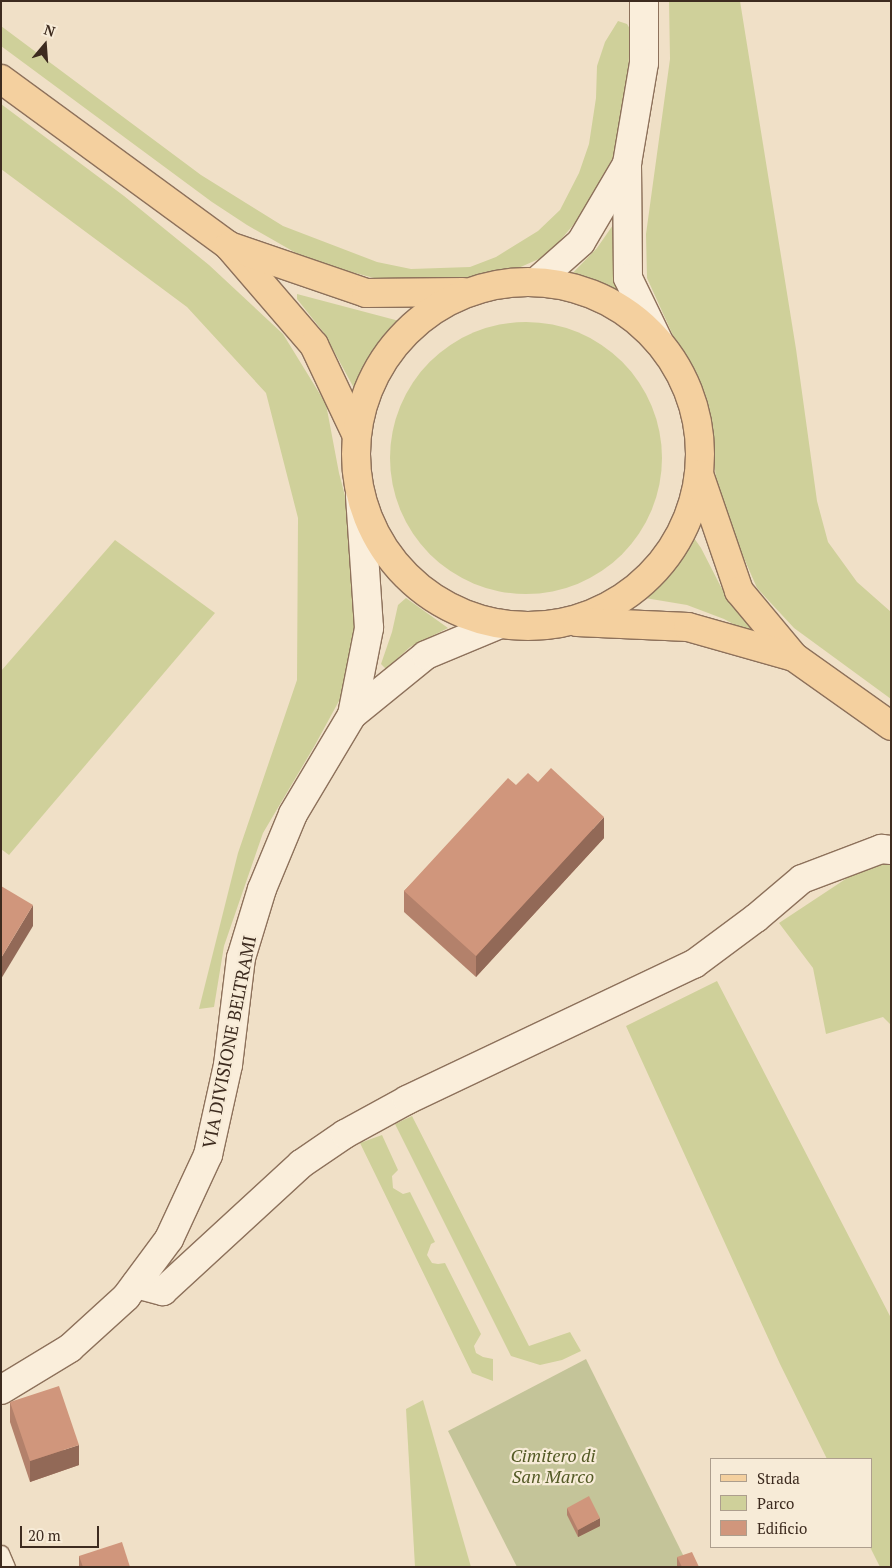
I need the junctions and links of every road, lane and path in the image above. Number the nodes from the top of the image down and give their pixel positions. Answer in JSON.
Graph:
{"nodes":[{"id":1,"x":644,"y":1,"type":"edge"},
{"id":2,"x":1,"y":79,"type":"edge"},
{"id":3,"x":627,"y":164,"type":"junction"},
{"id":4,"x":228,"y":245,"type":"junction"},
{"id":5,"x":536,"y":282,"type":"junction"},
{"id":6,"x":469,"y":292,"type":"junction"},
{"id":7,"x":659,"y":342,"type":"junction"},
{"id":8,"x":356,"y":434,"type":"junction"},
{"id":9,"x":699,"y":474,"type":"junction"},
{"id":10,"x":360,"y":496,"type":"junction"},
{"id":11,"x":569,"y":622,"type":"junction"},
{"id":12,"x":500,"y":624,"type":"junction"},
{"id":13,"x":794,"y":656,"type":"junction"},
{"id":14,"x":352,"y":715,"type":"junction"},
{"id":15,"x":891,"y":726,"type":"edge"},
{"id":16,"x":891,"y":850,"type":"edge"},
{"id":17,"x":136,"y":1284,"type":"junction"},
{"id":18,"x":1,"y":1390,"type":"edge"},
{"id":19,"x":1,"y":1553,"type":"edge"},
{"id":20,"x":7,"y":1567,"type":"edge"}],
"edges":[{"from":1,"to":3,"type":"street"},
{"from":2,"to":4,"type":"main road"},
{"from":3,"to":5,"type":"street"},
{"from":3,"to":7,"type":"street"},
{"from":4,"to":6,"type":"main road"},
{"from":4,"to":8,"type":"main road"},
{"from":5,"to":6,"type":"main road"},
{"from":5,"to":7,"type":"main road"},
{"from":6,"to":8,"type":"main road"},
{"from":7,"to":9,"type":"main road"},
{"from":8,"to":10,"type":"main road"},
{"from":9,"to":11,"type":"main road"},
{"from":9,"to":13,"type":"main road"},
{"from":10,"to":12,"type":"main road"},
{"from":10,"to":14,"type":"street","name":"VIA DIVISIONE BELTRAMI"},
{"from":11,"to":12,"type":"main road"},
{"from":11,"to":13,"type":"main road"},
{"from":12,"to":14,"type":"street","name":"VIA DIVISIONE BELTRAMI"},
{"from":13,"to":15,"type":"main road"},
{"from":14,"to":17,"type":"street","name":"VIA DIVISIONE BELTRAMI"},
{"from":16,"to":17,"type":"street"},
{"from":17,"to":18,"type":"street","name":"VIA DIVISIONE BELTRAMI"},
{"from":19,"to":20,"type":"lane"}]}
